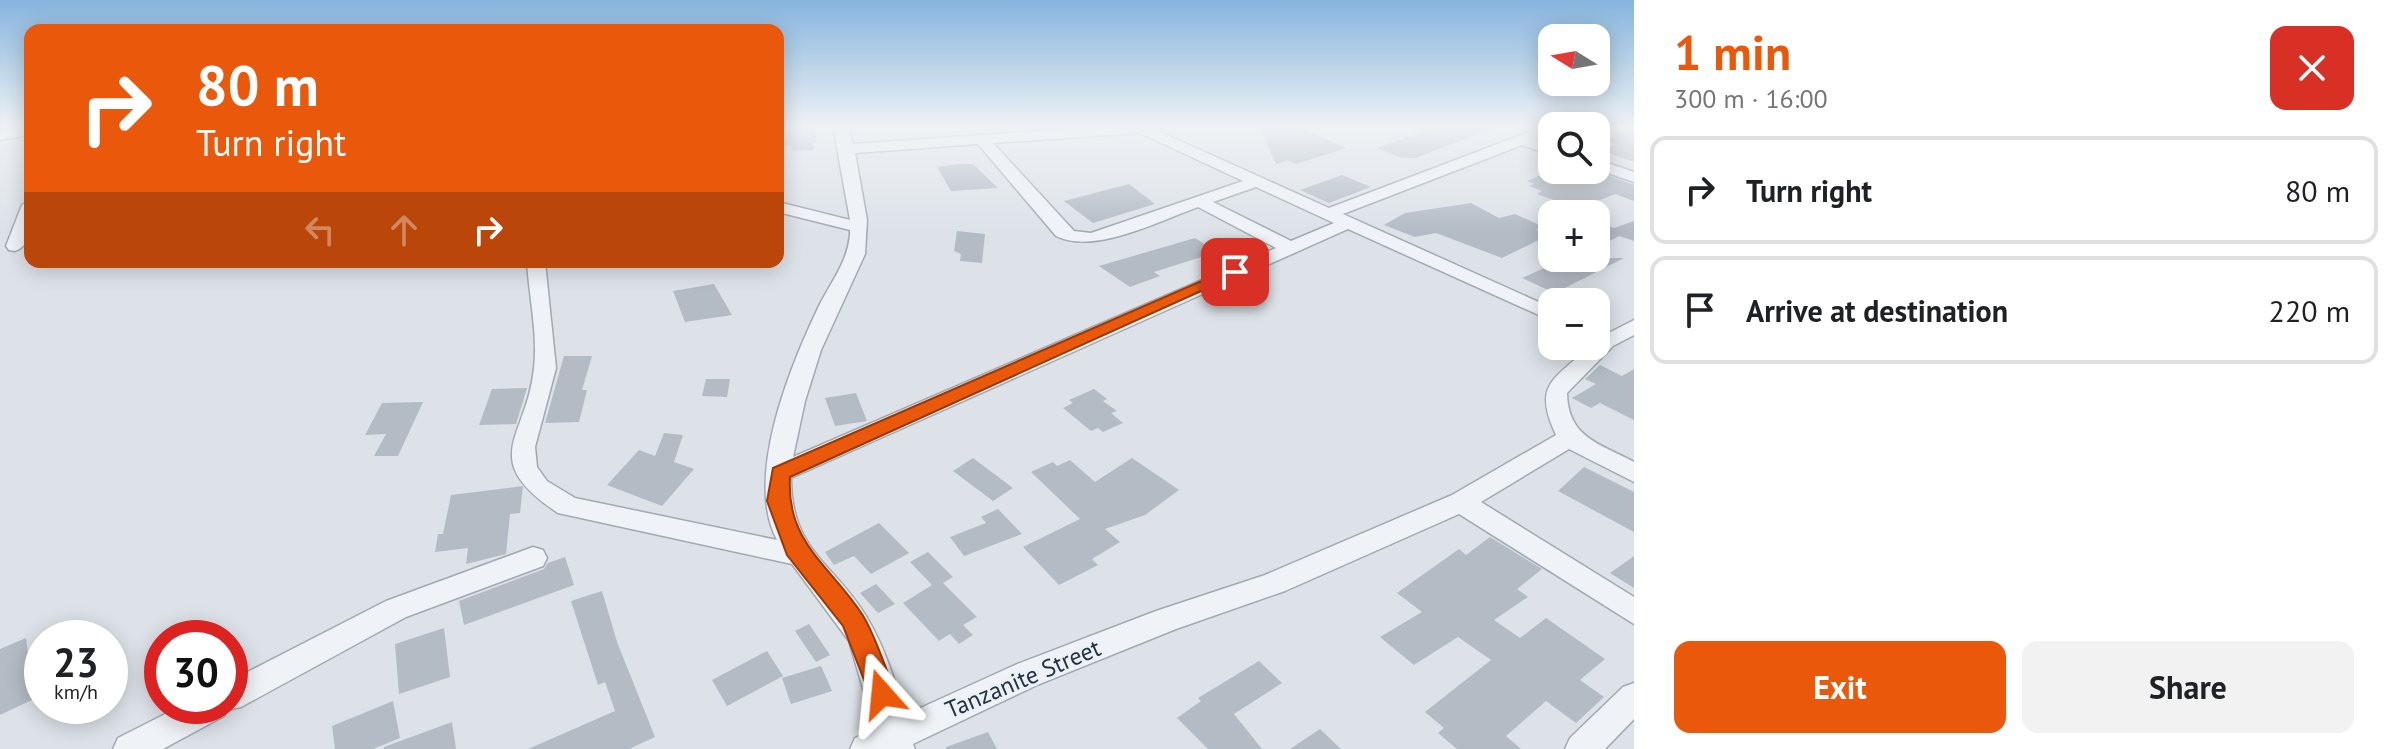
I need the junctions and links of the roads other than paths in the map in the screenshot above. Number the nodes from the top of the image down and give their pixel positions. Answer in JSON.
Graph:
{"nodes":[{"id":1,"x":849,"y":161,"type":"edge"},
{"id":2,"x":1000,"y":161,"type":"edge"},
{"id":3,"x":1219,"y":161,"type":"edge"},
{"id":4,"x":1467,"y":161,"type":"edge"},
{"id":5,"x":1610,"y":169,"type":"edge"},
{"id":6,"x":1634,"y":177,"type":"edge"},
{"id":7,"x":1258,"y":181,"type":"junction"},
{"id":8,"x":1198,"y":201,"type":"junction"},
{"id":9,"x":784,"y":209,"type":"edge"},
{"id":10,"x":1330,"y":213,"type":"junction"},
{"id":11,"x":24,"y":221,"type":"edge"},
{"id":12,"x":1350,"y":222,"type":"junction"},
{"id":13,"x":857,"y":227,"type":"junction"},
{"id":14,"x":15,"y":246,"type":"edge"},
{"id":15,"x":1291,"y":248,"type":"junction"},
{"id":16,"x":537,"y":268,"type":"edge"},
{"id":17,"x":1538,"y":309,"type":"edge"},
{"id":18,"x":1634,"y":326,"type":"edge"},
{"id":19,"x":1610,"y":336,"type":"edge"},
{"id":20,"x":1583,"y":360,"type":"edge"},
{"id":21,"x":1569,"y":438,"type":"junction"},
{"id":22,"x":780,"y":473,"type":"junction"},
{"id":23,"x":1634,"y":473,"type":"edge"},
{"id":24,"x":1461,"y":502,"type":"junction"},
{"id":25,"x":798,"y":555,"type":"junction"},
{"id":26,"x":533,"y":558,"type":"dead end"},
{"id":27,"x":1634,"y":612,"type":"edge"},
{"id":28,"x":248,"y":687,"type":"edge"},
{"id":29,"x":1634,"y":697,"type":"edge"},
{"id":30,"x":178,"y":724,"type":"edge"},
{"id":31,"x":886,"y":745,"type":"edge"},
{"id":32,"x":130,"y":749,"type":"edge"},
{"id":33,"x":1582,"y":749,"type":"edge"}],
"edges":[{"from":1,"to":13,"type":"street","name":"Tanzanite Street"},
{"from":2,"to":8,"type":"street"},
{"from":3,"to":7,"type":"street"},
{"from":4,"to":10,"type":"street"},
{"from":5,"to":6,"type":"street"},
{"from":7,"to":8,"type":"street"},
{"from":7,"to":10,"type":"street"},
{"from":8,"to":15,"type":"street"},
{"from":9,"to":13,"type":"street"},
{"from":10,"to":12,"type":"street"},
{"from":11,"to":14,"type":"street"},
{"from":12,"to":15,"type":"street"},
{"from":12,"to":17,"type":"street"},
{"from":13,"to":22,"type":"street","name":"Tanzanite Street"},
{"from":15,"to":22,"type":"street"},
{"from":16,"to":25,"type":"street"},
{"from":18,"to":19,"type":"street"},
{"from":20,"to":21,"type":"street"},
{"from":21,"to":23,"type":"street"},
{"from":21,"to":24,"type":"street","name":"Tanzanite Street"},
{"from":22,"to":25,"type":"street","name":"Tanzanite Street"},
{"from":24,"to":27,"type":"street"},
{"from":24,"to":31,"type":"street","name":"Tanzanite Street"},
{"from":25,"to":31,"type":"street","name":"Tanzanite Street"},
{"from":26,"to":28,"type":"street"},
{"from":29,"to":33,"type":"street"},
{"from":30,"to":32,"type":"street"}]}
